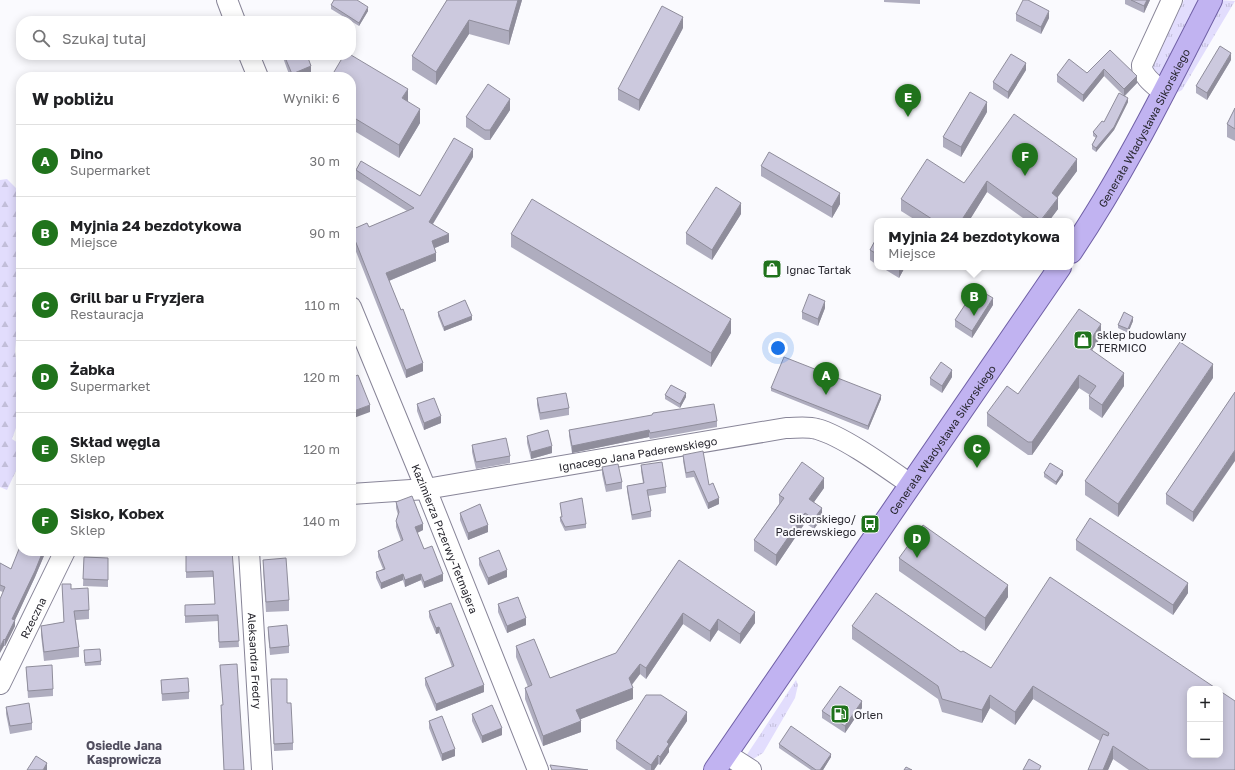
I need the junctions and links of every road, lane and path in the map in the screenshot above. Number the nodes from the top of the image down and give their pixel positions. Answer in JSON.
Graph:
{"nodes":[{"id":1,"x":227,"y":0,"type":"edge"},
{"id":2,"x":1172,"y":0,"type":"edge"},
{"id":3,"x":1211,"y":0,"type":"edge"},
{"id":4,"x":233,"y":16,"type":"edge"},
{"id":5,"x":251,"y":60,"type":"edge"},
{"id":6,"x":256,"y":72,"type":"edge"},
{"id":7,"x":1164,"y":93,"type":"junction"},
{"id":8,"x":1074,"y":247,"type":"edge"},
{"id":9,"x":1058,"y":270,"type":"edge"},
{"id":10,"x":356,"y":319,"type":"edge"},
{"id":11,"x":910,"y":484,"type":"junction"},
{"id":12,"x":426,"y":489,"type":"junction"},
{"id":13,"x":356,"y":494,"type":"edge"},
{"id":14,"x":63,"y":556,"type":"edge"},
{"id":15,"x":248,"y":556,"type":"edge"},
{"id":16,"x":0,"y":684,"type":"edge"},
{"id":17,"x":720,"y":762,"type":"edge"},
{"id":18,"x":262,"y":770,"type":"edge"},
{"id":19,"x":538,"y":770,"type":"edge"},
{"id":20,"x":751,"y":770,"type":"edge"}],
"edges":[{"from":1,"to":4,"type":"street"},
{"from":2,"to":7,"type":"street"},
{"from":3,"to":7,"type":"main road","name":"Generała Władysława Sikorskiego"},
{"from":5,"to":6,"type":"street"},
{"from":7,"to":8,"type":"main road","name":"Generała Władysława Sikorskiego"},
{"from":9,"to":11,"type":"main road","name":"Generała Władysława Sikorskiego"},
{"from":10,"to":12,"type":"street","name":"Kazimierza Przerwy-Tetmajera"},
{"from":11,"to":12,"type":"street","name":"Ignacego Jana Paderewskiego"},
{"from":11,"to":17,"type":"main road","name":"Generała Władysława Sikorskiego"},
{"from":12,"to":13,"type":"street","name":"Ignacego Jana Paderewskiego"},
{"from":12,"to":19,"type":"street","name":"Kazimierza Przerwy-Tetmajera"},
{"from":14,"to":16,"type":"street","name":"Rzeczna"},
{"from":15,"to":18,"type":"street","name":"Aleksandra Fredry"},
{"from":17,"to":20,"type":"street"}]}
